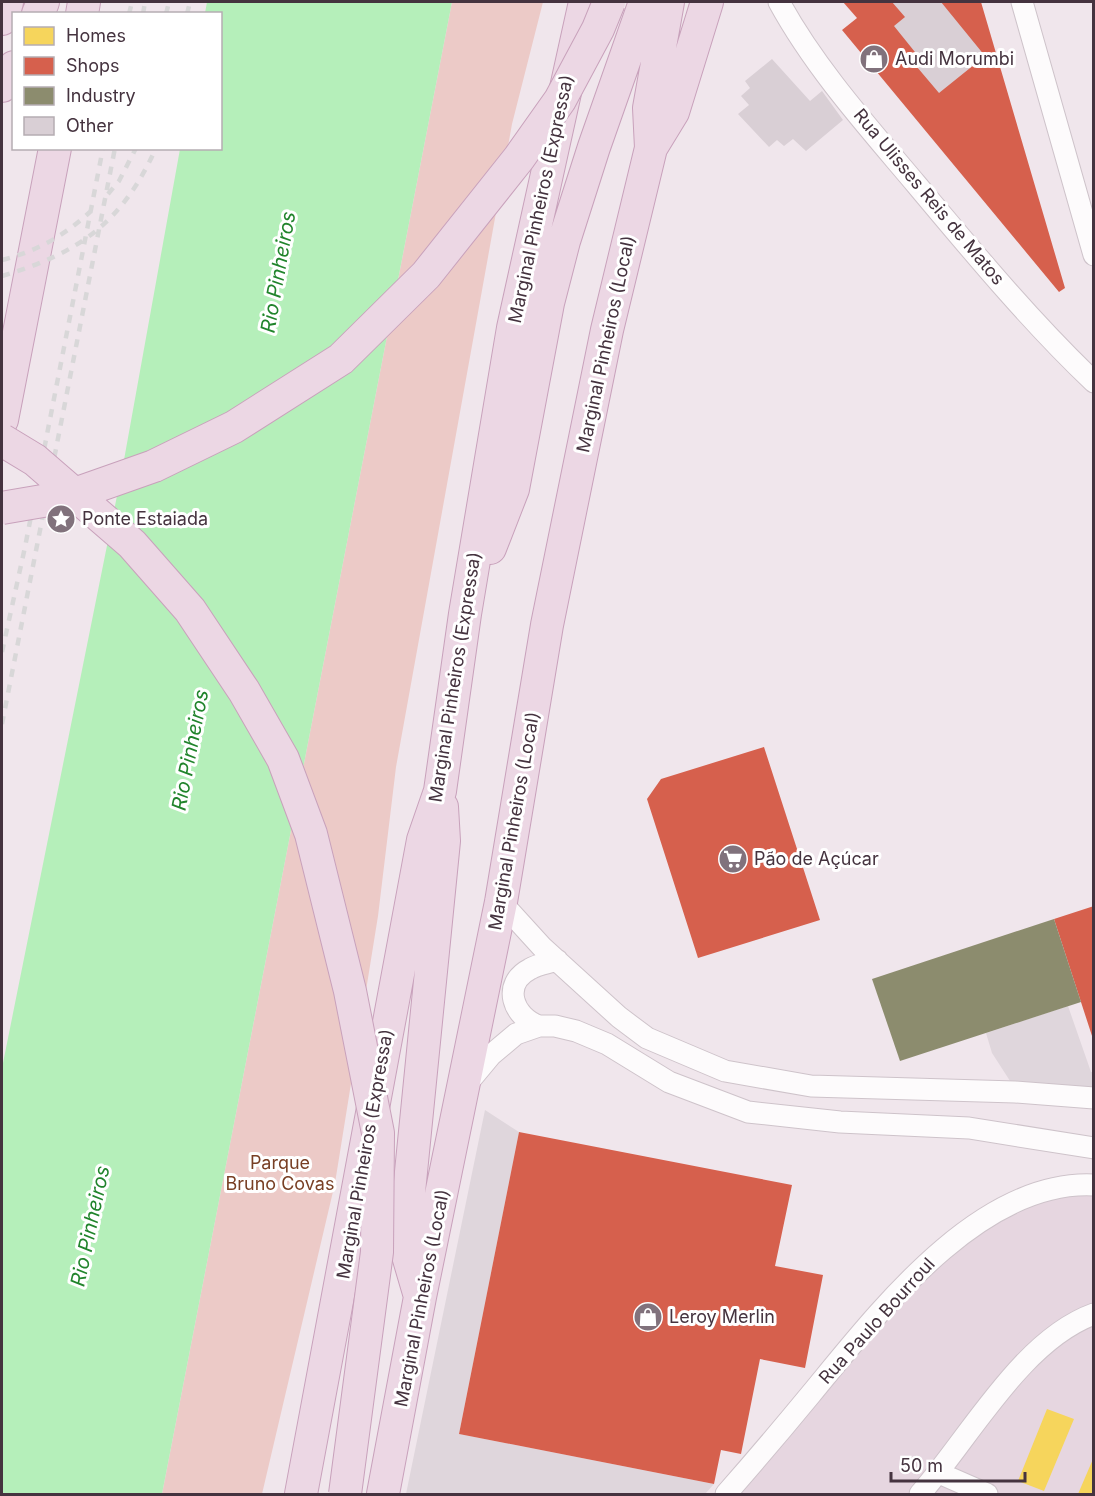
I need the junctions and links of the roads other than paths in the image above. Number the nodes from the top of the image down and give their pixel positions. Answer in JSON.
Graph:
{"nodes":[{"id":1,"x":7,"y":2,"type":"edge"},
{"id":2,"x":585,"y":2,"type":"edge"},
{"id":3,"x":609,"y":2,"type":"edge"},
{"id":4,"x":645,"y":2,"type":"edge"},
{"id":5,"x":668,"y":2,"type":"edge"},
{"id":6,"x":707,"y":2,"type":"edge"},
{"id":7,"x":779,"y":2,"type":"edge"},
{"id":8,"x":1022,"y":2,"type":"edge"},
{"id":9,"x":2,"y":19,"type":"edge"},
{"id":10,"x":12,"y":70,"type":"edge"},
{"id":11,"x":2,"y":86,"type":"edge"},
{"id":12,"x":651,"y":148,"type":"junction"},
{"id":13,"x":55,"y":150,"type":"edge"},
{"id":14,"x":36,"y":238,"type":"junction"},
{"id":15,"x":1094,"y":255,"type":"edge"},
{"id":16,"x":2,"y":318,"type":"edge"},
{"id":17,"x":1094,"y":382,"type":"edge"},
{"id":18,"x":2,"y":420,"type":"edge"},
{"id":19,"x":2,"y":440,"type":"edge"},
{"id":20,"x":2,"y":508,"type":"edge"},
{"id":21,"x":465,"y":614,"type":"junction"},
{"id":22,"x":440,"y":791,"type":"junction"},
{"id":23,"x":501,"y":902,"type":"junction"},
{"id":24,"x":557,"y":960,"type":"junction"},
{"id":25,"x":539,"y":1026,"type":"junction"},
{"id":26,"x":465,"y":1085,"type":"junction"},
{"id":27,"x":1094,"y":1098,"type":"edge"},
{"id":28,"x":1094,"y":1148,"type":"edge"},
{"id":29,"x":1094,"y":1185,"type":"edge"},
{"id":30,"x":420,"y":1297,"type":"junction"},
{"id":31,"x":1094,"y":1314,"type":"edge"},
{"id":32,"x":939,"y":1473,"type":"junction"},
{"id":33,"x":301,"y":1494,"type":"edge"},
{"id":34,"x":345,"y":1494,"type":"edge"},
{"id":35,"x":384,"y":1494,"type":"edge"},
{"id":36,"x":726,"y":1494,"type":"edge"},
{"id":37,"x":920,"y":1494,"type":"edge"},
{"id":38,"x":987,"y":1494,"type":"edge"}],
"edges":[{"from":1,"to":9,"type":"highway"},
{"from":2,"to":21,"type":"highway","name":"Marginal Pinheiros (Expressa)"},
{"from":3,"to":20,"type":"highway","bridge":true},
{"from":4,"to":21,"type":"highway"},
{"from":5,"to":12,"type":"highway"},
{"from":6,"to":12,"type":"highway"},
{"from":7,"to":17,"type":"street","name":"Rua Ulisses Reis de Matos"},
{"from":8,"to":15,"type":"street"},
{"from":10,"to":11,"type":"highway"},
{"from":12,"to":23,"type":"highway","name":"Marginal Pinheiros (Local)"},
{"from":13,"to":14,"type":"highway"},
{"from":14,"to":16,"type":"highway"},
{"from":14,"to":18,"type":"highway"},
{"from":19,"to":34,"type":"highway","bridge":true},
{"from":21,"to":22,"type":"highway","name":"Marginal Pinheiros (Expressa)"},
{"from":22,"to":30,"type":"highway"},
{"from":22,"to":33,"type":"highway","name":"Marginal Pinheiros (Expressa)"},
{"from":23,"to":24,"type":"street"},
{"from":23,"to":26,"type":"highway","name":"Marginal Pinheiros (Local)"},
{"from":24,"to":25,"type":"street"},
{"from":24,"to":27,"type":"street"},
{"from":25,"to":26,"type":"street"},
{"from":25,"to":28,"type":"street"},
{"from":26,"to":30,"type":"highway","name":"Marginal Pinheiros (Local)"},
{"from":29,"to":36,"type":"street","name":"Rua Paulo Bourroul"},
{"from":30,"to":35,"type":"highway","name":"Marginal Pinheiros (Local)"},
{"from":31,"to":32,"type":"street"},
{"from":32,"to":37,"type":"street"},
{"from":32,"to":38,"type":"street"}]}
